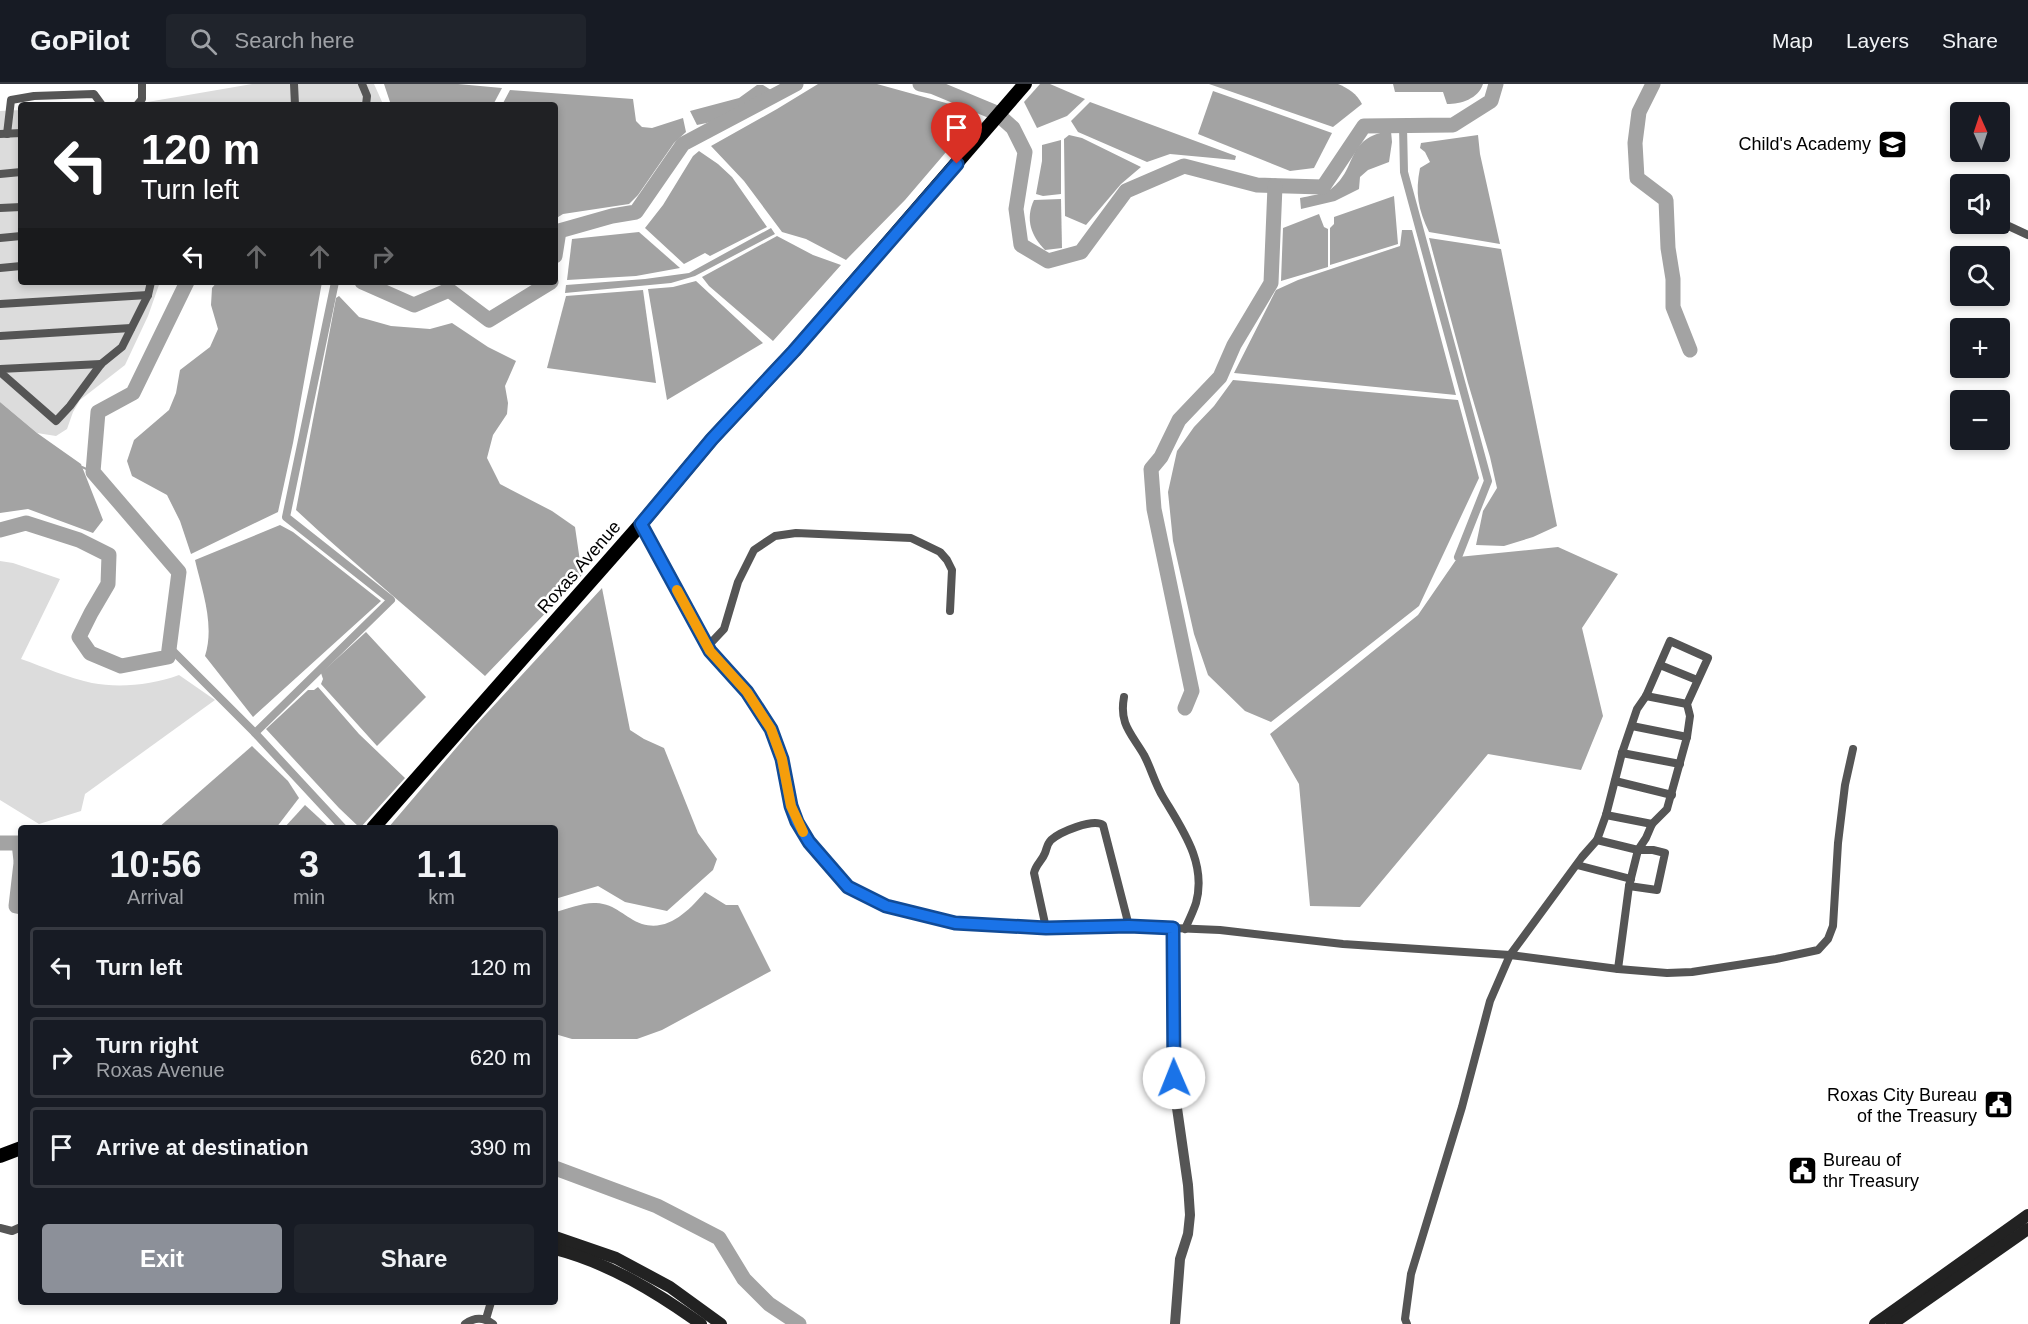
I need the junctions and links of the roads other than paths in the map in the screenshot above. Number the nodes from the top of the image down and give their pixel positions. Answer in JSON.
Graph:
{"nodes":[{"id":1,"x":142,"y":84,"type":"edge"},
{"id":2,"x":294,"y":84,"type":"edge"},
{"id":3,"x":362,"y":84,"type":"edge"},
{"id":4,"x":1025,"y":84,"type":"edge"},
{"id":5,"x":100,"y":102,"type":"edge"},
{"id":6,"x":143,"y":102,"type":"edge"},
{"id":7,"x":295,"y":102,"type":"edge"},
{"id":8,"x":366,"y":102,"type":"edge"},
{"id":9,"x":4,"y":134,"type":"edge"},
{"id":10,"x":18,"y":172,"type":"edge"},
{"id":11,"x":0,"y":174,"type":"edge"},
{"id":12,"x":18,"y":207,"type":"edge"},
{"id":13,"x":0,"y":208,"type":"edge"},
{"id":14,"x":2010,"y":227,"type":"edge"},
{"id":15,"x":18,"y":236,"type":"edge"},
{"id":16,"x":2028,"y":236,"type":"edge"},
{"id":17,"x":0,"y":238,"type":"edge"},
{"id":18,"x":18,"y":266,"type":"edge"},
{"id":19,"x":0,"y":268,"type":"edge"},
{"id":20,"x":150,"y":285,"type":"edge"},
{"id":21,"x":148,"y":295,"type":"junction"},
{"id":22,"x":0,"y":304,"type":"edge"},
{"id":23,"x":131,"y":328,"type":"junction"},
{"id":24,"x":0,"y":336,"type":"edge"},
{"id":25,"x":101,"y":364,"type":"junction"},
{"id":26,"x":0,"y":370,"type":"edge"},
{"id":27,"x":641,"y":524,"type":"junction"},
{"id":28,"x":950,"y":611,"type":"dead end"},
{"id":29,"x":707,"y":647,"type":"junction"},
{"id":30,"x":1660,"y":665,"type":"junction"},
{"id":31,"x":1697,"y":680,"type":"junction"},
{"id":32,"x":1646,"y":696,"type":"junction"},
{"id":33,"x":1124,"y":697,"type":"dead end"},
{"id":34,"x":1688,"y":704,"type":"junction"},
{"id":35,"x":1632,"y":726,"type":"junction"},
{"id":36,"x":1687,"y":737,"type":"junction"},
{"id":37,"x":1853,"y":749,"type":"dead end"},
{"id":38,"x":1622,"y":753,"type":"junction"},
{"id":39,"x":1680,"y":764,"type":"junction"},
{"id":40,"x":1614,"y":781,"type":"junction"},
{"id":41,"x":1672,"y":795,"type":"junction"},
{"id":42,"x":1606,"y":815,"type":"junction"},
{"id":43,"x":1652,"y":824,"type":"junction"},
{"id":44,"x":376,"y":825,"type":"edge"},
{"id":45,"x":1597,"y":840,"type":"junction"},
{"id":46,"x":1638,"y":850,"type":"junction"},
{"id":47,"x":1577,"y":865,"type":"junction"},
{"id":48,"x":1630,"y":883,"type":"junction"},
{"id":49,"x":1129,"y":926,"type":"junction"},
{"id":50,"x":1046,"y":928,"type":"junction"},
{"id":51,"x":1173,"y":928,"type":"junction"},
{"id":52,"x":1185,"y":929,"type":"junction"},
{"id":53,"x":1510,"y":954,"type":"junction"},
{"id":54,"x":1618,"y":969,"type":"junction"},
{"id":55,"x":18,"y":1149,"type":"edge"},
{"id":56,"x":0,"y":1156,"type":"edge"},
{"id":57,"x":2028,"y":1215,"type":"edge"},
{"id":58,"x":0,"y":1228,"type":"edge"},
{"id":59,"x":18,"y":1228,"type":"edge"},
{"id":60,"x":2028,"y":1228,"type":"edge"},
{"id":61,"x":558,"y":1238,"type":"edge"},
{"id":62,"x":558,"y":1250,"type":"edge"},
{"id":63,"x":491,"y":1305,"type":"edge"},
{"id":64,"x":490,"y":1322,"type":"edge"},
{"id":65,"x":465,"y":1324,"type":"edge"},
{"id":66,"x":701,"y":1324,"type":"edge"},
{"id":67,"x":721,"y":1324,"type":"edge"},
{"id":68,"x":1175,"y":1324,"type":"edge"},
{"id":69,"x":1407,"y":1324,"type":"edge"},
{"id":70,"x":1875,"y":1324,"type":"edge"},
{"id":71,"x":1892,"y":1324,"type":"edge"}],
"edges":[{"from":1,"to":6,"type":"street"},
{"from":2,"to":7,"type":"street"},
{"from":3,"to":8,"type":"street"},
{"from":4,"to":27,"type":"main road","name":"Roxas Avenue"},
{"from":5,"to":9,"type":"street"},
{"from":10,"to":11,"type":"street"},
{"from":12,"to":13,"type":"street"},
{"from":14,"to":16,"type":"street"},
{"from":15,"to":17,"type":"street"},
{"from":18,"to":19,"type":"street"},
{"from":20,"to":21,"type":"street"},
{"from":21,"to":22,"type":"street"},
{"from":21,"to":23,"type":"street"},
{"from":23,"to":24,"type":"street"},
{"from":23,"to":25,"type":"street"},
{"from":25,"to":26,"type":"street"},
{"from":25,"to":26,"type":"street"},
{"from":27,"to":29,"type":"street"},
{"from":27,"to":44,"type":"main road","name":"Roxas Avenue"},
{"from":28,"to":29,"type":"street"},
{"from":29,"to":50,"type":"street"},
{"from":30,"to":31,"type":"street"},
{"from":30,"to":31,"type":"street"},
{"from":30,"to":32,"type":"street"},
{"from":31,"to":34,"type":"street"},
{"from":32,"to":34,"type":"street"},
{"from":32,"to":35,"type":"street"},
{"from":33,"to":52,"type":"street"},
{"from":34,"to":36,"type":"street"},
{"from":35,"to":36,"type":"street"},
{"from":35,"to":38,"type":"street"},
{"from":36,"to":39,"type":"street"},
{"from":37,"to":54,"type":"street"},
{"from":38,"to":39,"type":"street"},
{"from":38,"to":40,"type":"street"},
{"from":39,"to":41,"type":"street"},
{"from":40,"to":41,"type":"street"},
{"from":40,"to":42,"type":"street"},
{"from":41,"to":43,"type":"street"},
{"from":42,"to":43,"type":"street"},
{"from":42,"to":45,"type":"street"},
{"from":43,"to":46,"type":"street"},
{"from":45,"to":46,"type":"street"},
{"from":45,"to":47,"type":"street"},
{"from":46,"to":48,"type":"street"},
{"from":46,"to":48,"type":"street"},
{"from":47,"to":48,"type":"street"},
{"from":47,"to":53,"type":"street"},
{"from":48,"to":54,"type":"street"},
{"from":49,"to":50,"type":"street"},
{"from":49,"to":50,"type":"street"},
{"from":49,"to":51,"type":"street"},
{"from":51,"to":52,"type":"street"},
{"from":51,"to":68,"type":"street"},
{"from":52,"to":53,"type":"street"},
{"from":53,"to":54,"type":"street"},
{"from":53,"to":69,"type":"street"},
{"from":55,"to":56,"type":"main road"},
{"from":57,"to":70,"type":"main road"},
{"from":58,"to":59,"type":"street"},
{"from":60,"to":71,"type":"main road"},
{"from":61,"to":67,"type":"main road"},
{"from":62,"to":66,"type":"main road"},
{"from":63,"to":64,"type":"street"},
{"from":64,"to":65,"type":"street"}]}
